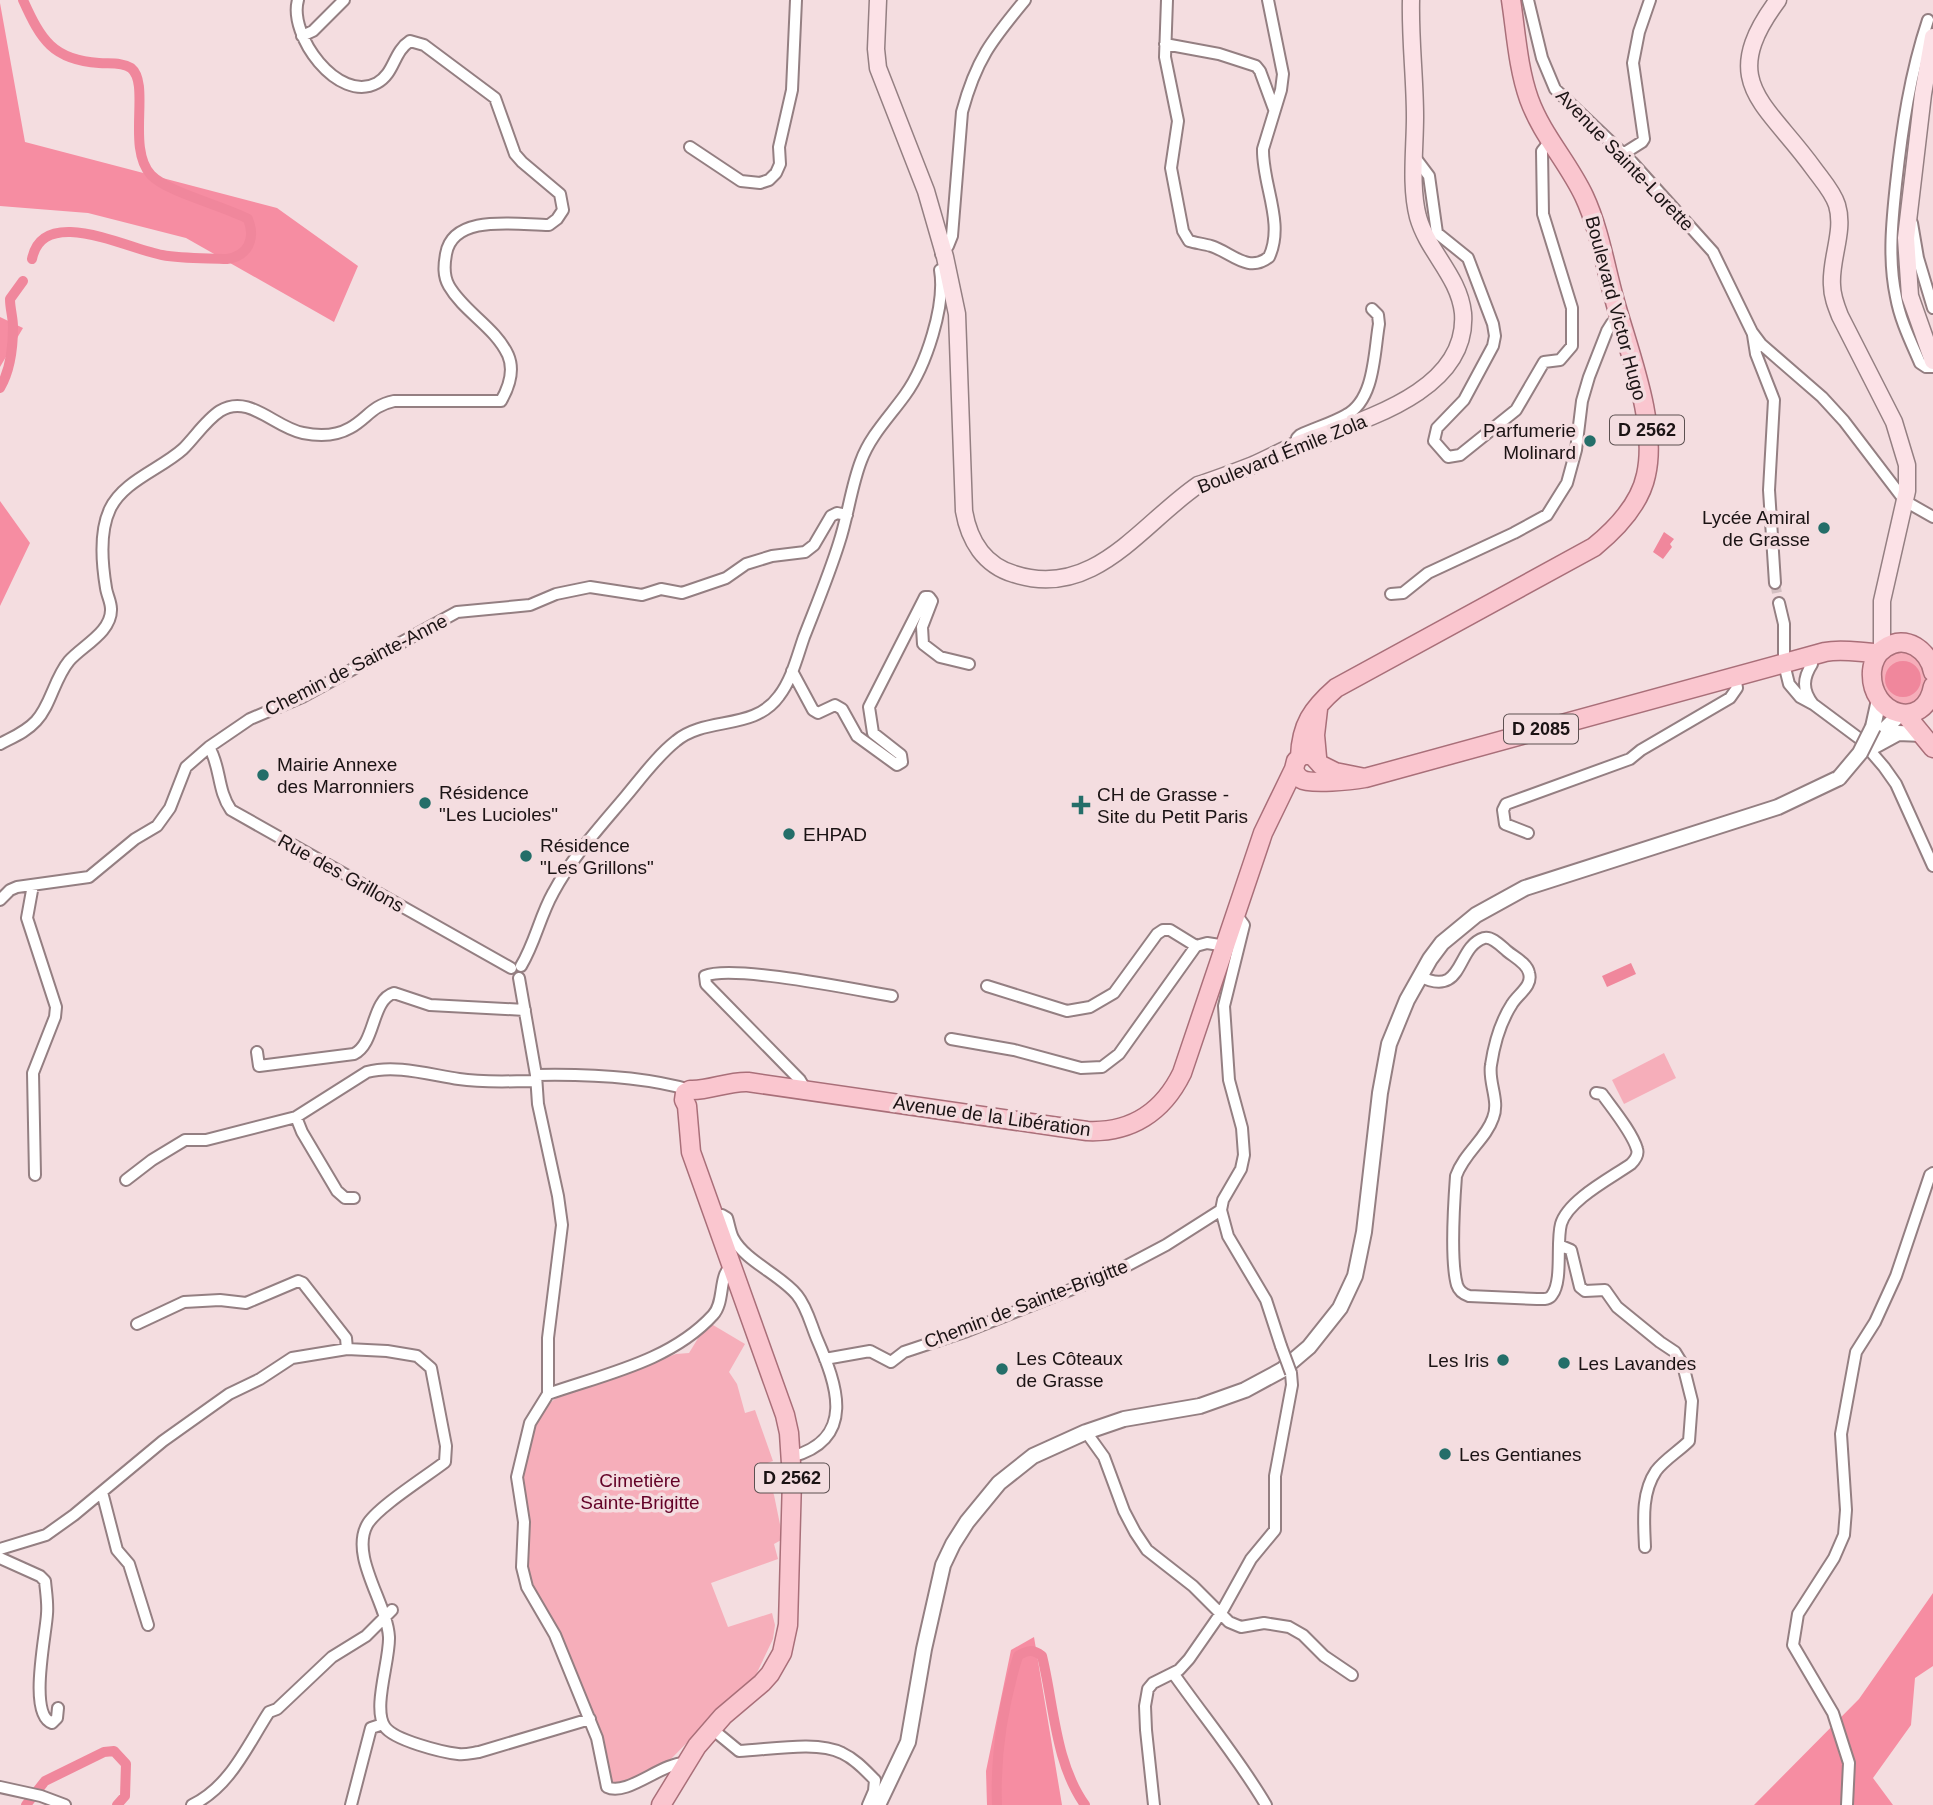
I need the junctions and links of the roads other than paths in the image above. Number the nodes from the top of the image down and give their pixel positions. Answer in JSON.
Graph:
{"nodes":[{"id":1,"x":298,"y":0,"type":"edge"},
{"id":2,"x":344,"y":0,"type":"edge"},
{"id":3,"x":796,"y":0,"type":"edge"},
{"id":4,"x":878,"y":0,"type":"edge"},
{"id":5,"x":1025,"y":0,"type":"edge"},
{"id":6,"x":1167,"y":0,"type":"edge"},
{"id":7,"x":1268,"y":0,"type":"edge"},
{"id":8,"x":1411,"y":0,"type":"edge"},
{"id":9,"x":1511,"y":0,"type":"edge"},
{"id":10,"x":1528,"y":0,"type":"edge"},
{"id":11,"x":1650,"y":0,"type":"edge"},
{"id":12,"x":1778,"y":0,"type":"edge"},
{"id":13,"x":1928,"y":20,"type":"dead end"},
{"id":14,"x":302,"y":36,"type":"junction"},
{"id":15,"x":1933,"y":37,"type":"edge"},
{"id":16,"x":1165,"y":44,"type":"junction"},
{"id":17,"x":1274,"y":109,"type":"junction"},
{"id":18,"x":1550,"y":141,"type":"junction"},
{"id":19,"x":690,"y":147,"type":"dead end"},
{"id":20,"x":1623,"y":153,"type":"junction"},
{"id":21,"x":1414,"y":156,"type":"junction"},
{"id":22,"x":1910,"y":204,"type":"junction"},
{"id":23,"x":943,"y":252,"type":"junction"},
{"id":24,"x":1933,"y":308,"type":"edge"},
{"id":25,"x":1373,"y":309,"type":"dead end"},
{"id":26,"x":1620,"y":320,"type":"junction"},
{"id":27,"x":1920,"y":325,"type":"junction"},
{"id":28,"x":1752,"y":332,"type":"junction"},
{"id":29,"x":1933,"y":361,"type":"edge"},
{"id":30,"x":1933,"y":367,"type":"edge"},
{"id":31,"x":1299,"y":444,"type":"junction"},
{"id":32,"x":1905,"y":501,"type":"junction"},
{"id":33,"x":847,"y":514,"type":"junction"},
{"id":34,"x":1933,"y":517,"type":"edge"},
{"id":35,"x":1775,"y":583,"type":"tunnel mouth"},
{"id":36,"x":1391,"y":594,"type":"dead end"},
{"id":37,"x":1779,"y":603,"type":"tunnel mouth"},
{"id":38,"x":1883,"y":611,"type":"junction"},
{"id":39,"x":1921,"y":648,"type":"edge"},
{"id":40,"x":1881,"y":651,"type":"junction"},
{"id":41,"x":969,"y":664,"type":"dead end"},
{"id":42,"x":1812,"y":664,"type":"junction"},
{"id":43,"x":1785,"y":666,"type":"junction"},
{"id":44,"x":792,"y":671,"type":"junction"},
{"id":45,"x":1933,"y":672,"type":"edge"},
{"id":46,"x":1872,"y":676,"type":"junction"},
{"id":47,"x":1735,"y":677,"type":"junction"},
{"id":48,"x":1931,"y":693,"type":"edge"},
{"id":49,"x":1879,"y":700,"type":"junction"},
{"id":50,"x":1813,"y":704,"type":"junction"},
{"id":51,"x":1903,"y":714,"type":"junction"},
{"id":52,"x":1882,"y":732,"type":"junction"},
{"id":53,"x":1930,"y":738,"type":"edge"},
{"id":54,"x":0,"y":744,"type":"edge"},
{"id":55,"x":209,"y":747,"type":"junction"},
{"id":56,"x":1309,"y":768,"type":"junction"},
{"id":57,"x":1839,"y":778,"type":"junction"},
{"id":58,"x":1528,"y":833,"type":"dead end"},
{"id":59,"x":1933,"y":866,"type":"edge"},
{"id":60,"x":33,"y":886,"type":"junction"},
{"id":61,"x":0,"y":900,"type":"edge"},
{"id":62,"x":1236,"y":915,"type":"junction"},
{"id":63,"x":1196,"y":946,"type":"junction"},
{"id":64,"x":1226,"y":946,"type":"junction"},
{"id":65,"x":516,"y":967,"type":"junction"},
{"id":66,"x":1419,"y":976,"type":"junction"},
{"id":67,"x":987,"y":986,"type":"dead end"},
{"id":68,"x":892,"y":996,"type":"dead end"},
{"id":69,"x":525,"y":1010,"type":"junction"},
{"id":70,"x":951,"y":1038,"type":"dead end"},
{"id":71,"x":257,"y":1052,"type":"dead end"},
{"id":72,"x":536,"y":1078,"type":"junction"},
{"id":73,"x":806,"y":1090,"type":"junction"},
{"id":74,"x":1596,"y":1093,"type":"dead end"},
{"id":75,"x":690,"y":1096,"type":"junction"},
{"id":76,"x":296,"y":1117,"type":"junction"},
{"id":77,"x":1933,"y":1173,"type":"edge"},
{"id":78,"x":35,"y":1175,"type":"dead end"},
{"id":79,"x":125,"y":1180,"type":"dead end"},
{"id":80,"x":354,"y":1198,"type":"dead end"},
{"id":81,"x":1222,"y":1210,"type":"junction"},
{"id":82,"x":714,"y":1218,"type":"junction"},
{"id":83,"x":1559,"y":1245,"type":"junction"},
{"id":84,"x":731,"y":1265,"type":"junction"},
{"id":85,"x":137,"y":1324,"type":"dead end"},
{"id":86,"x":347,"y":1349,"type":"junction"},
{"id":87,"x":825,"y":1359,"type":"junction"},
{"id":88,"x":548,"y":1394,"type":"junction"},
{"id":89,"x":1086,"y":1432,"type":"junction"},
{"id":90,"x":791,"y":1457,"type":"junction"},
{"id":91,"x":102,"y":1492,"type":"junction"},
{"id":92,"x":1645,"y":1547,"type":"dead end"},
{"id":93,"x":0,"y":1549,"type":"edge"},
{"id":94,"x":0,"y":1558,"type":"edge"},
{"id":95,"x":389,"y":1613,"type":"junction"},
{"id":96,"x":1221,"y":1613,"type":"junction"},
{"id":97,"x":148,"y":1625,"type":"dead end"},
{"id":98,"x":1173,"y":1673,"type":"junction"},
{"id":99,"x":1352,"y":1675,"type":"dead end"},
{"id":100,"x":58,"y":1707,"type":"dead end"},
{"id":101,"x":590,"y":1719,"type":"junction"},
{"id":102,"x":383,"y":1724,"type":"junction"},
{"id":103,"x":711,"y":1728,"type":"junction"},
{"id":104,"x":685,"y":1763,"type":"junction"},
{"id":105,"x":0,"y":1787,"type":"edge"},
{"id":106,"x":65,"y":1805,"type":"edge"},
{"id":107,"x":192,"y":1805,"type":"edge"},
{"id":108,"x":352,"y":1805,"type":"edge"},
{"id":109,"x":662,"y":1805,"type":"edge"},
{"id":110,"x":868,"y":1805,"type":"edge"},
{"id":111,"x":878,"y":1805,"type":"edge"},
{"id":112,"x":1154,"y":1805,"type":"edge"},
{"id":113,"x":1266,"y":1805,"type":"edge"},
{"id":114,"x":1847,"y":1805,"type":"edge"}],
"edges":[{"from":1,"to":14,"type":"street"},
{"from":2,"to":14,"type":"street"},
{"from":3,"to":19,"type":"street"},
{"from":4,"to":23,"type":"main road","name":"Boulevard Émile Zola"},
{"from":5,"to":23,"type":"street"},
{"from":6,"to":16,"type":"street"},
{"from":7,"to":17,"type":"street"},
{"from":8,"to":21,"type":"main road","name":"Boulevard Émile Zola"},
{"from":9,"to":18,"type":"main road","name":"Boulevard Victor Hugo","number":"D 2562"},
{"from":10,"to":20,"type":"street","name":"Avenue Sainte-Lorette"},
{"from":11,"to":20,"type":"street"},
{"from":12,"to":32,"type":"main road"},
{"from":13,"to":30,"type":"street"},
{"from":14,"to":54,"type":"street"},
{"from":15,"to":22,"type":"main road"},
{"from":16,"to":17,"type":"street"},
{"from":16,"to":17,"type":"street"},
{"from":18,"to":21,"type":"street"},
{"from":18,"to":26,"type":"main road","name":"Boulevard Victor Hugo","number":"D 2562"},
{"from":20,"to":28,"type":"street","name":"Avenue Sainte-Lorette"},
{"from":21,"to":31,"type":"main road","name":"Boulevard Émile Zola"},
{"from":22,"to":24,"type":"street"},
{"from":22,"to":27,"type":"main road"},
{"from":23,"to":31,"type":"main road","name":"Boulevard Émile Zola"},
{"from":23,"to":33,"type":"street"},
{"from":24,"to":27,"type":"street"},
{"from":25,"to":31,"type":"street"},
{"from":26,"to":36,"type":"street"},
{"from":26,"to":56,"type":"main road","name":"Boulevard Victor Hugo","number":"D 2562"},
{"from":27,"to":29,"type":"main road"},
{"from":28,"to":32,"type":"street","name":"Avenue Sainte-Lorette"},
{"from":28,"to":35,"type":"street"},
{"from":32,"to":34,"type":"street"},
{"from":32,"to":38,"type":"main road"},
{"from":33,"to":44,"type":"street"},
{"from":33,"to":55,"type":"street","name":"Chemin de Sainte-Anne"},
{"from":37,"to":43,"type":"street"},
{"from":38,"to":39,"type":"main road"},
{"from":38,"to":40,"type":"main road"},
{"from":39,"to":40,"type":"main road"},
{"from":39,"to":45,"type":"main road"},
{"from":40,"to":43,"type":"main road","number":"D 2085"},
{"from":40,"to":46,"type":"main road"},
{"from":41,"to":44,"type":"street"},
{"from":42,"to":43,"type":"main road","number":"D 2085"},
{"from":42,"to":46,"type":"main road","number":"D 2085"},
{"from":42,"to":50,"type":"street"},
{"from":43,"to":47,"type":"main road","number":"D 2085"},
{"from":43,"to":50,"type":"street"},
{"from":44,"to":65,"type":"street"},
{"from":46,"to":49,"type":"main road"},
{"from":47,"to":56,"type":"main road","number":"D 2085"},
{"from":47,"to":58,"type":"street"},
{"from":48,"to":51,"type":"main road"},
{"from":48,"to":53,"type":"main road"},
{"from":49,"to":51,"type":"main road"},
{"from":49,"to":52,"type":"street"},
{"from":50,"to":59,"type":"street"},
{"from":51,"to":52,"type":"street"},
{"from":51,"to":53,"type":"main road"},
{"from":52,"to":53,"type":"street"},
{"from":52,"to":57,"type":"street","bridge":true},
{"from":52,"to":57,"type":"street","bridge":true},
{"from":55,"to":60,"type":"street","name":"Chemin de Sainte-Anne"},
{"from":55,"to":65,"type":"street","name":"Rue des Grillons"},
{"from":56,"to":62,"type":"main road","name":"Avenue de la Libération","number":"D 2562"},
{"from":57,"to":66,"type":"street"},
{"from":60,"to":61,"type":"street","name":"Chemin de Sainte-Anne"},
{"from":60,"to":78,"type":"street"},
{"from":62,"to":64,"type":"main road","name":"Avenue de la Libération","number":"D 2562"},
{"from":62,"to":81,"type":"street"},
{"from":63,"to":64,"type":"street"},
{"from":63,"to":67,"type":"street"},
{"from":63,"to":70,"type":"street"},
{"from":64,"to":73,"type":"main road","name":"Avenue de la Libération","number":"D 2562"},
{"from":65,"to":69,"type":"street"},
{"from":66,"to":83,"type":"street"},
{"from":66,"to":89,"type":"street"},
{"from":68,"to":73,"type":"street"},
{"from":69,"to":71,"type":"street"},
{"from":69,"to":72,"type":"street"},
{"from":72,"to":75,"type":"street"},
{"from":72,"to":76,"type":"street"},
{"from":72,"to":88,"type":"street"},
{"from":73,"to":75,"type":"main road","name":"Avenue de la Libération","number":"D 2562"},
{"from":74,"to":83,"type":"street"},
{"from":75,"to":82,"type":"main road","name":"Avenue de la Libération","number":"D 2562"},
{"from":76,"to":79,"type":"street"},
{"from":76,"to":80,"type":"street"},
{"from":77,"to":114,"type":"street"},
{"from":81,"to":87,"type":"street","name":"Chemin de Sainte-Brigitte"},
{"from":81,"to":96,"type":"street","bridge":true},
{"from":82,"to":84,"type":"main road","name":"Avenue de la Libération","number":"D 2562"},
{"from":82,"to":87,"type":"street"},
{"from":83,"to":92,"type":"street"},
{"from":84,"to":88,"type":"street"},
{"from":84,"to":90,"type":"main road","name":"Avenue de la Libération","number":"D 2562"},
{"from":85,"to":86,"type":"street"},
{"from":86,"to":91,"type":"street"},
{"from":86,"to":95,"type":"street"},
{"from":87,"to":90,"type":"street"},
{"from":88,"to":101,"type":"street"},
{"from":89,"to":96,"type":"street"},
{"from":89,"to":111,"type":"street"},
{"from":90,"to":103,"type":"main road","name":"Avenue de la Libération","number":"D 2562"},
{"from":91,"to":93,"type":"street"},
{"from":91,"to":97,"type":"street"},
{"from":94,"to":100,"type":"street"},
{"from":95,"to":102,"type":"street"},
{"from":95,"to":107,"type":"street"},
{"from":96,"to":98,"type":"street"},
{"from":96,"to":99,"type":"street"},
{"from":98,"to":112,"type":"street"},
{"from":98,"to":113,"type":"street"},
{"from":101,"to":102,"type":"street"},
{"from":101,"to":104,"type":"street"},
{"from":102,"to":108,"type":"street"},
{"from":103,"to":104,"type":"main road","name":"Avenue de la Libération","number":"D 2562"},
{"from":103,"to":110,"type":"street"},
{"from":104,"to":109,"type":"main road","name":"Avenue de la Libération","number":"D 2562"},
{"from":105,"to":106,"type":"street"}]}
